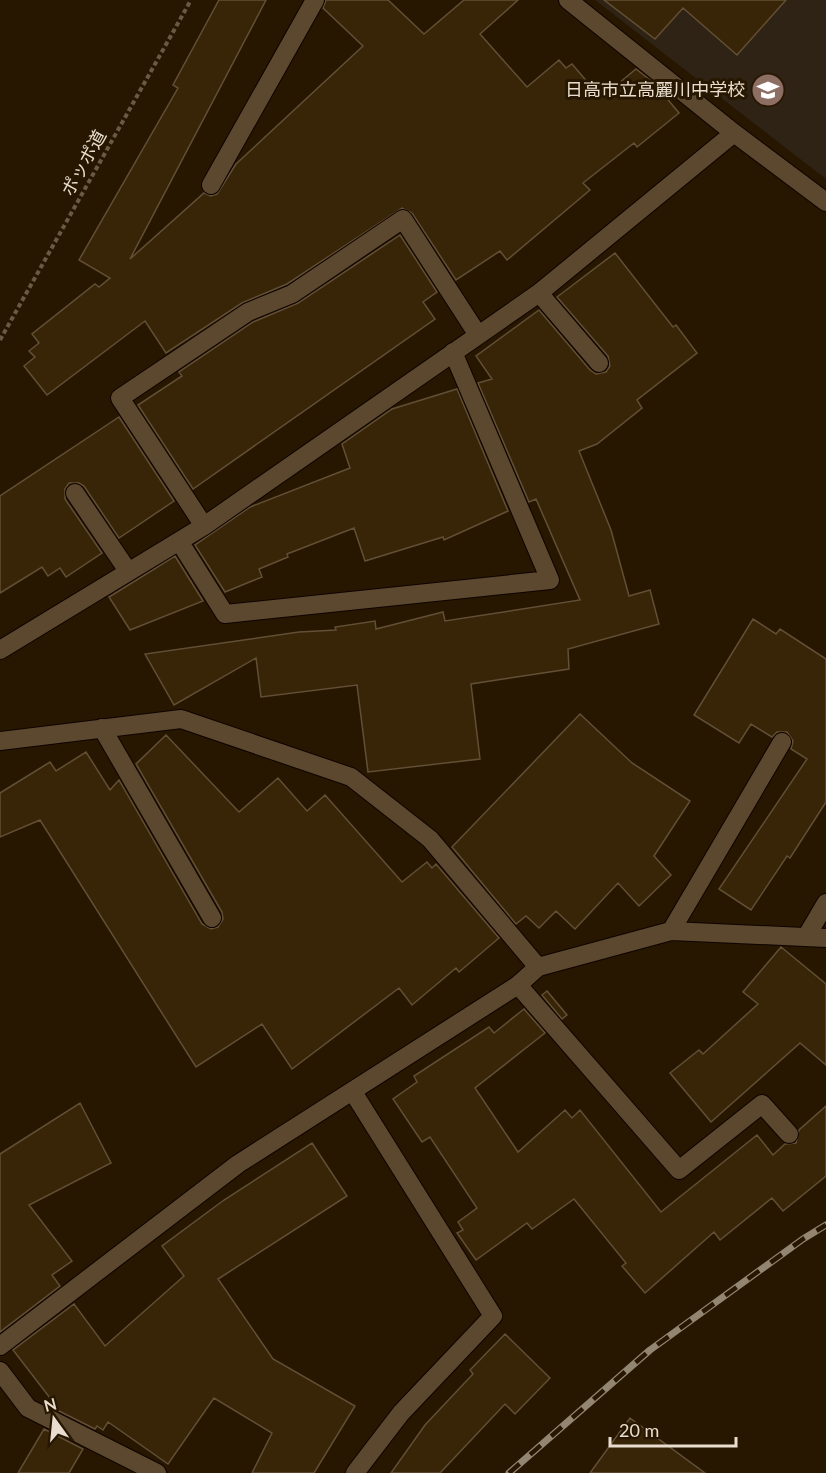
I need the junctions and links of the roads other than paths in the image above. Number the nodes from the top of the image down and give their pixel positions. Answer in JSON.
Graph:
{"nodes":[{"id":1,"x":315,"y":0,"type":"edge"},
{"id":2,"x":568,"y":0,"type":"edge"},
{"id":3,"x":734,"y":133,"type":"junction"},
{"id":4,"x":211,"y":184,"type":"dead end"},
{"id":5,"x":826,"y":202,"type":"edge"},
{"id":6,"x":539,"y":293,"type":"junction"},
{"id":7,"x":478,"y":335,"type":"junction"},
{"id":8,"x":453,"y":352,"type":"junction"},
{"id":9,"x":599,"y":363,"type":"dead end"},
{"id":10,"x":75,"y":493,"type":"dead end"},
{"id":11,"x":204,"y":526,"type":"junction"},
{"id":12,"x":179,"y":541,"type":"junction"},
{"id":13,"x":128,"y":572,"type":"junction"},
{"id":14,"x":0,"y":650,"type":"edge"},
{"id":15,"x":102,"y":728,"type":"junction"},
{"id":16,"x":0,"y":741,"type":"edge"},
{"id":17,"x":783,"y":742,"type":"dead end"},
{"id":18,"x":826,"y":903,"type":"edge"},
{"id":19,"x":212,"y":918,"type":"dead end"},
{"id":20,"x":671,"y":931,"type":"junction"},
{"id":21,"x":807,"y":937,"type":"junction"},
{"id":22,"x":826,"y":938,"type":"edge"},
{"id":23,"x":538,"y":967,"type":"junction"},
{"id":24,"x":518,"y":985,"type":"junction"},
{"id":25,"x":353,"y":1092,"type":"junction"},
{"id":26,"x":789,"y":1134,"type":"dead end"},
{"id":27,"x":0,"y":1346,"type":"edge"},
{"id":28,"x":0,"y":1371,"type":"edge"},
{"id":29,"x":157,"y":1473,"type":"edge"},
{"id":30,"x":355,"y":1473,"type":"edge"}],
"edges":[{"from":1,"to":4,"type":"street"},
{"from":2,"to":3,"type":"street"},
{"from":3,"to":5,"type":"street"},
{"from":3,"to":6,"type":"street"},
{"from":6,"to":7,"type":"street"},
{"from":6,"to":9,"type":"street"},
{"from":7,"to":8,"type":"street"},
{"from":7,"to":11,"type":"street"},
{"from":8,"to":11,"type":"street"},
{"from":8,"to":12,"type":"street"},
{"from":10,"to":13,"type":"street"},
{"from":11,"to":12,"type":"street"},
{"from":12,"to":13,"type":"street"},
{"from":13,"to":14,"type":"street"},
{"from":15,"to":16,"type":"street"},
{"from":15,"to":19,"type":"street"},
{"from":15,"to":23,"type":"street"},
{"from":17,"to":20,"type":"street"},
{"from":18,"to":21,"type":"street"},
{"from":20,"to":21,"type":"street"},
{"from":20,"to":23,"type":"street"},
{"from":21,"to":22,"type":"street"},
{"from":23,"to":24,"type":"street"},
{"from":24,"to":25,"type":"street"},
{"from":24,"to":26,"type":"street"},
{"from":25,"to":27,"type":"street"},
{"from":25,"to":30,"type":"street"},
{"from":28,"to":29,"type":"street"}]}
